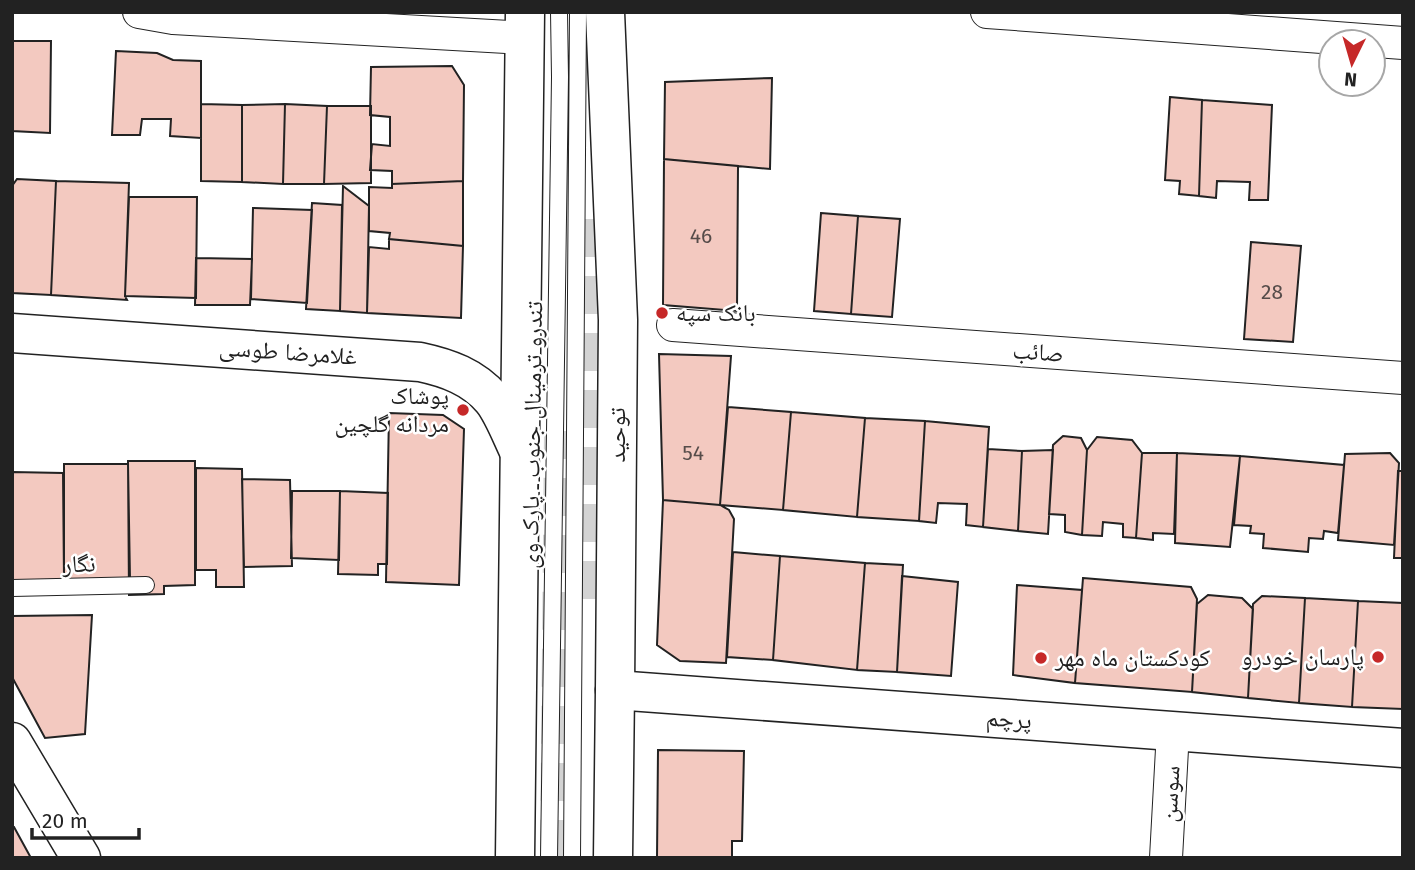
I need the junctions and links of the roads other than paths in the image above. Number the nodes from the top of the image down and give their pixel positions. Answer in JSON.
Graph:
{"nodes":[{"id":1,"x":139,"y":12,"type":"edge"},
{"id":2,"x":559,"y":12,"type":"edge"},
{"id":3,"x":579,"y":12,"type":"edge"},
{"id":4,"x":605,"y":12,"type":"edge"},
{"id":5,"x":987,"y":12,"type":"edge"},
{"id":6,"x":525,"y":25,"type":"edge"},
{"id":7,"x":1403,"y":43,"type":"edge"},
{"id":8,"x":673,"y":325,"type":"dead end"},
{"id":9,"x":12,"y":333,"type":"edge"},
{"id":10,"x":1403,"y":378,"type":"edge"},
{"id":11,"x":520,"y":453,"type":"junction"},
{"id":12,"x":146,"y":585,"type":"dead end"},
{"id":13,"x":12,"y":588,"type":"edge"},
{"id":14,"x":615,"y":690,"type":"junction"},
{"id":15,"x":1173,"y":731,"type":"junction"},
{"id":16,"x":12,"y":742,"type":"edge"},
{"id":17,"x":1403,"y":748,"type":"edge"},
{"id":18,"x":81,"y":858,"type":"edge"},
{"id":19,"x":515,"y":858,"type":"edge"},
{"id":20,"x":548,"y":858,"type":"edge"},
{"id":21,"x":572,"y":858,"type":"edge"},
{"id":22,"x":613,"y":858,"type":"edge"},
{"id":23,"x":1167,"y":858,"type":"edge"}],
"edges":[{"from":1,"to":6,"type":"street"},
{"from":2,"to":20,"type":"lane","name":"تندرو ترمینال جنوب ـ پارک وی"},
{"from":3,"to":21,"type":"lane"},
{"from":4,"to":14,"type":"main road","name":"توحید"},
{"from":5,"to":7,"type":"street"},
{"from":6,"to":11,"type":"main road"},
{"from":8,"to":10,"type":"street","name":"صائب"},
{"from":9,"to":11,"type":"main road","name":"غلامرضا طوسی"},
{"from":11,"to":19,"type":"main road"},
{"from":12,"to":13,"type":"lane","name":"نگار"},
{"from":14,"to":15,"type":"main road","name":"پرچم"},
{"from":14,"to":22,"type":"main road","name":"توحید"},
{"from":15,"to":17,"type":"main road","name":"پرچم"},
{"from":15,"to":23,"type":"street","name":"سوسن"},
{"from":16,"to":18,"type":"main road"}]}
